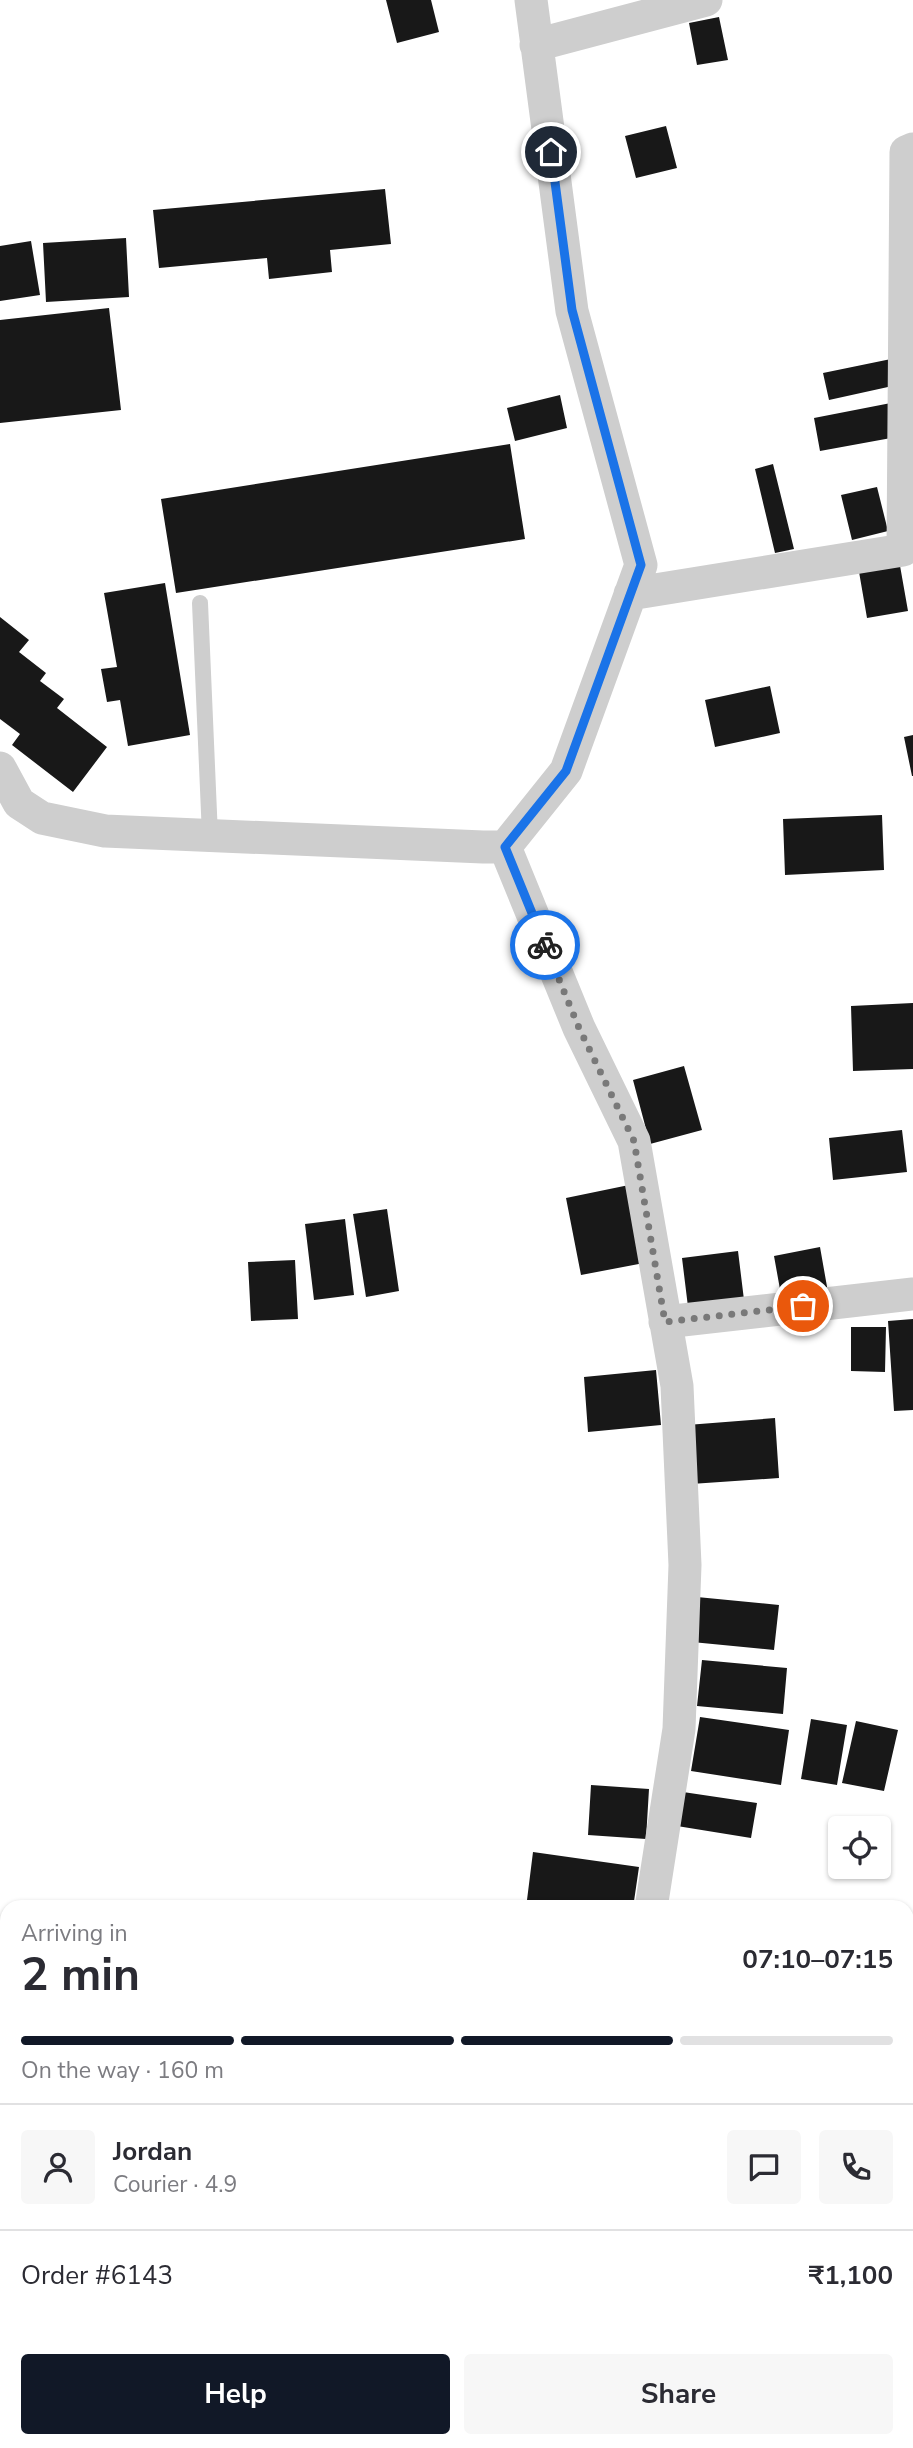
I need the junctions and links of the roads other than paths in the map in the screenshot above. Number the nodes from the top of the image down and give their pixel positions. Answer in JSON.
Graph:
{"nodes":[{"id":1,"x":531,"y":0,"type":"edge"},
{"id":2,"x":706,"y":0,"type":"edge"},
{"id":3,"x":536,"y":46,"type":"junction"},
{"id":4,"x":913,"y":149,"type":"edge"},
{"id":5,"x":630,"y":594,"type":"junction"},
{"id":6,"x":200,"y":603,"type":"dead end"},
{"id":7,"x":0,"y":768,"type":"edge"},
{"id":8,"x":210,"y":836,"type":"junction"},
{"id":9,"x":505,"y":847,"type":"junction"},
{"id":10,"x":913,"y":1294,"type":"edge"},
{"id":11,"x":665,"y":1322,"type":"junction"},
{"id":12,"x":652,"y":1900,"type":"edge"}],
"edges":[{"from":1,"to":3,"type":"street"},
{"from":2,"to":3,"type":"street"},
{"from":3,"to":5,"type":"street"},
{"from":4,"to":5,"type":"street"},
{"from":5,"to":9,"type":"street"},
{"from":6,"to":8,"type":"lane"},
{"from":7,"to":8,"type":"street"},
{"from":8,"to":9,"type":"street"},
{"from":9,"to":11,"type":"street"},
{"from":10,"to":11,"type":"street"},
{"from":11,"to":12,"type":"street"}]}
